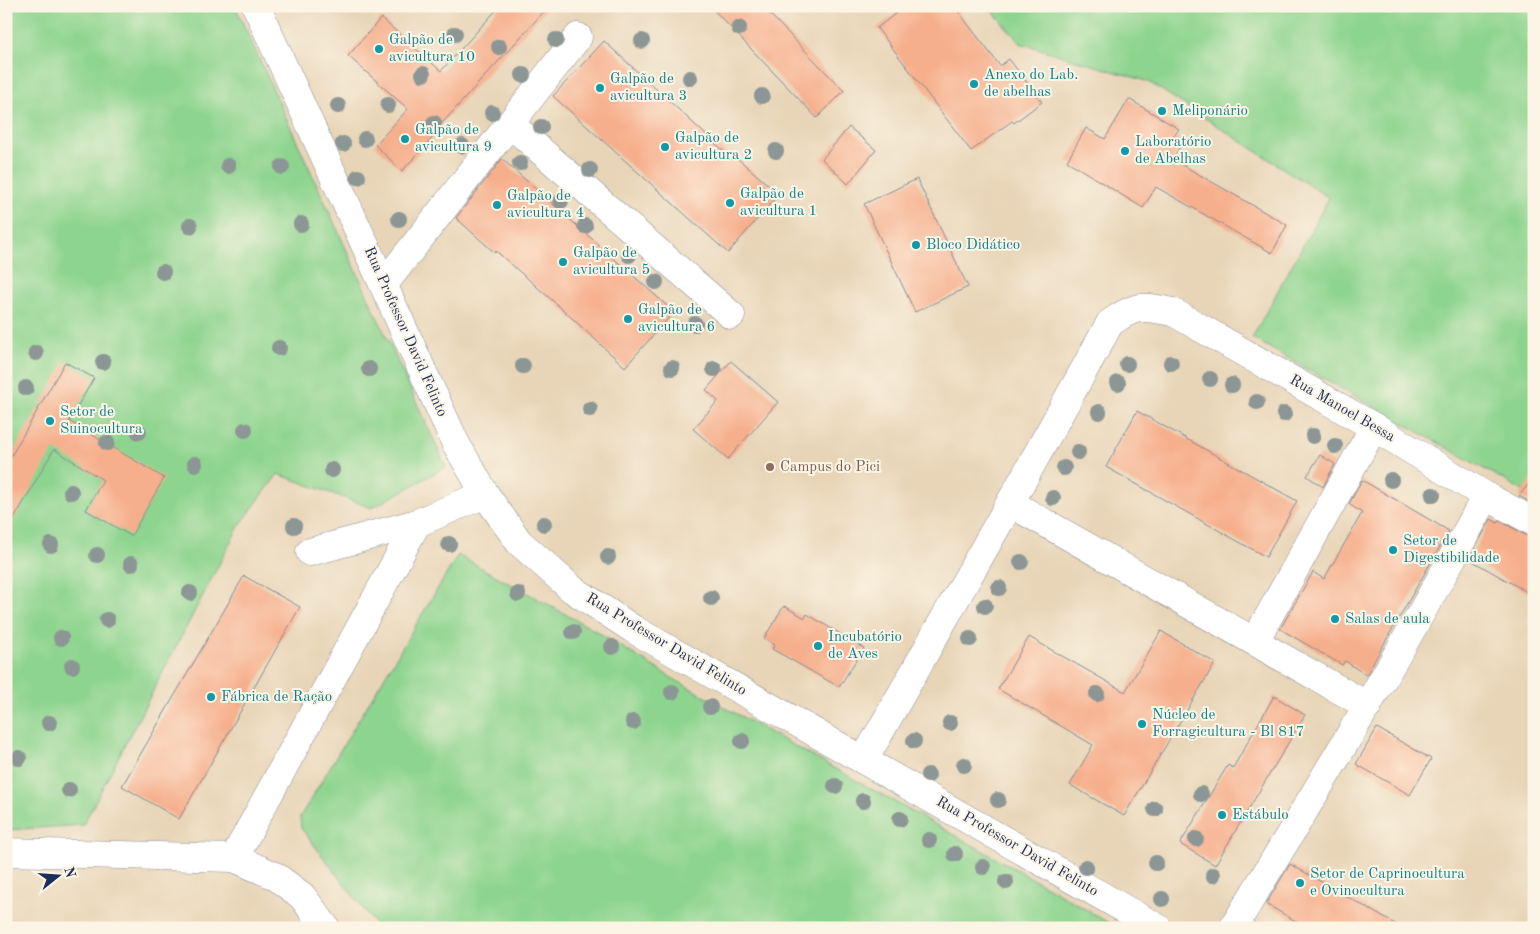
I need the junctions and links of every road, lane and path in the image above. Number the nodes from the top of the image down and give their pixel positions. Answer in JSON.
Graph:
{"nodes":[{"id":1,"x":256,"y":6,"type":"edge"},
{"id":2,"x":578,"y":36,"type":"dead end"},
{"id":3,"x":510,"y":124,"type":"junction"},
{"id":4,"x":384,"y":284,"type":"junction"},
{"id":5,"x":730,"y":315,"type":"dead end"},
{"id":6,"x":1374,"y":426,"type":"junction"},
{"id":7,"x":485,"y":494,"type":"junction"},
{"id":8,"x":1486,"y":496,"type":"junction"},
{"id":9,"x":1010,"y":503,"type":"junction"},
{"id":10,"x":1534,"y":522,"type":"edge"},
{"id":11,"x":417,"y":523,"type":"junction"},
{"id":12,"x":310,"y":552,"type":"dead end"},
{"id":13,"x":1255,"y":641,"type":"junction"},
{"id":14,"x":1368,"y":706,"type":"junction"},
{"id":15,"x":864,"y":760,"type":"junction"},
{"id":16,"x":6,"y":852,"type":"edge"},
{"id":17,"x":234,"y":858,"type":"junction"},
{"id":18,"x":326,"y":928,"type":"edge"},
{"id":19,"x":1158,"y":928,"type":"edge"},
{"id":20,"x":1233,"y":928,"type":"edge"}],
"edges":[{"from":1,"to":4,"type":"street","name":"Rua Professor David Felinto"},
{"from":2,"to":3,"type":"street"},
{"from":3,"to":4,"type":"street"},
{"from":3,"to":5,"type":"street"},
{"from":4,"to":7,"type":"street","name":"Rua Professor David Felinto"},
{"from":6,"to":8,"type":"street","name":"Rua Manoel Bessa"},
{"from":6,"to":9,"type":"street","name":"Rua Manoel Bessa"},
{"from":6,"to":13,"type":"street"},
{"from":7,"to":11,"type":"street"},
{"from":7,"to":15,"type":"street","name":"Rua Professor David Felinto"},
{"from":8,"to":10,"type":"street","name":"Rua Manoel Bessa"},
{"from":8,"to":14,"type":"street"},
{"from":9,"to":13,"type":"street"},
{"from":9,"to":15,"type":"street"},
{"from":11,"to":12,"type":"street"},
{"from":11,"to":17,"type":"street"},
{"from":13,"to":14,"type":"street"},
{"from":14,"to":20,"type":"street"},
{"from":15,"to":19,"type":"street","name":"Rua Professor David Felinto"},
{"from":16,"to":17,"type":"street"},
{"from":17,"to":18,"type":"street"}]}
